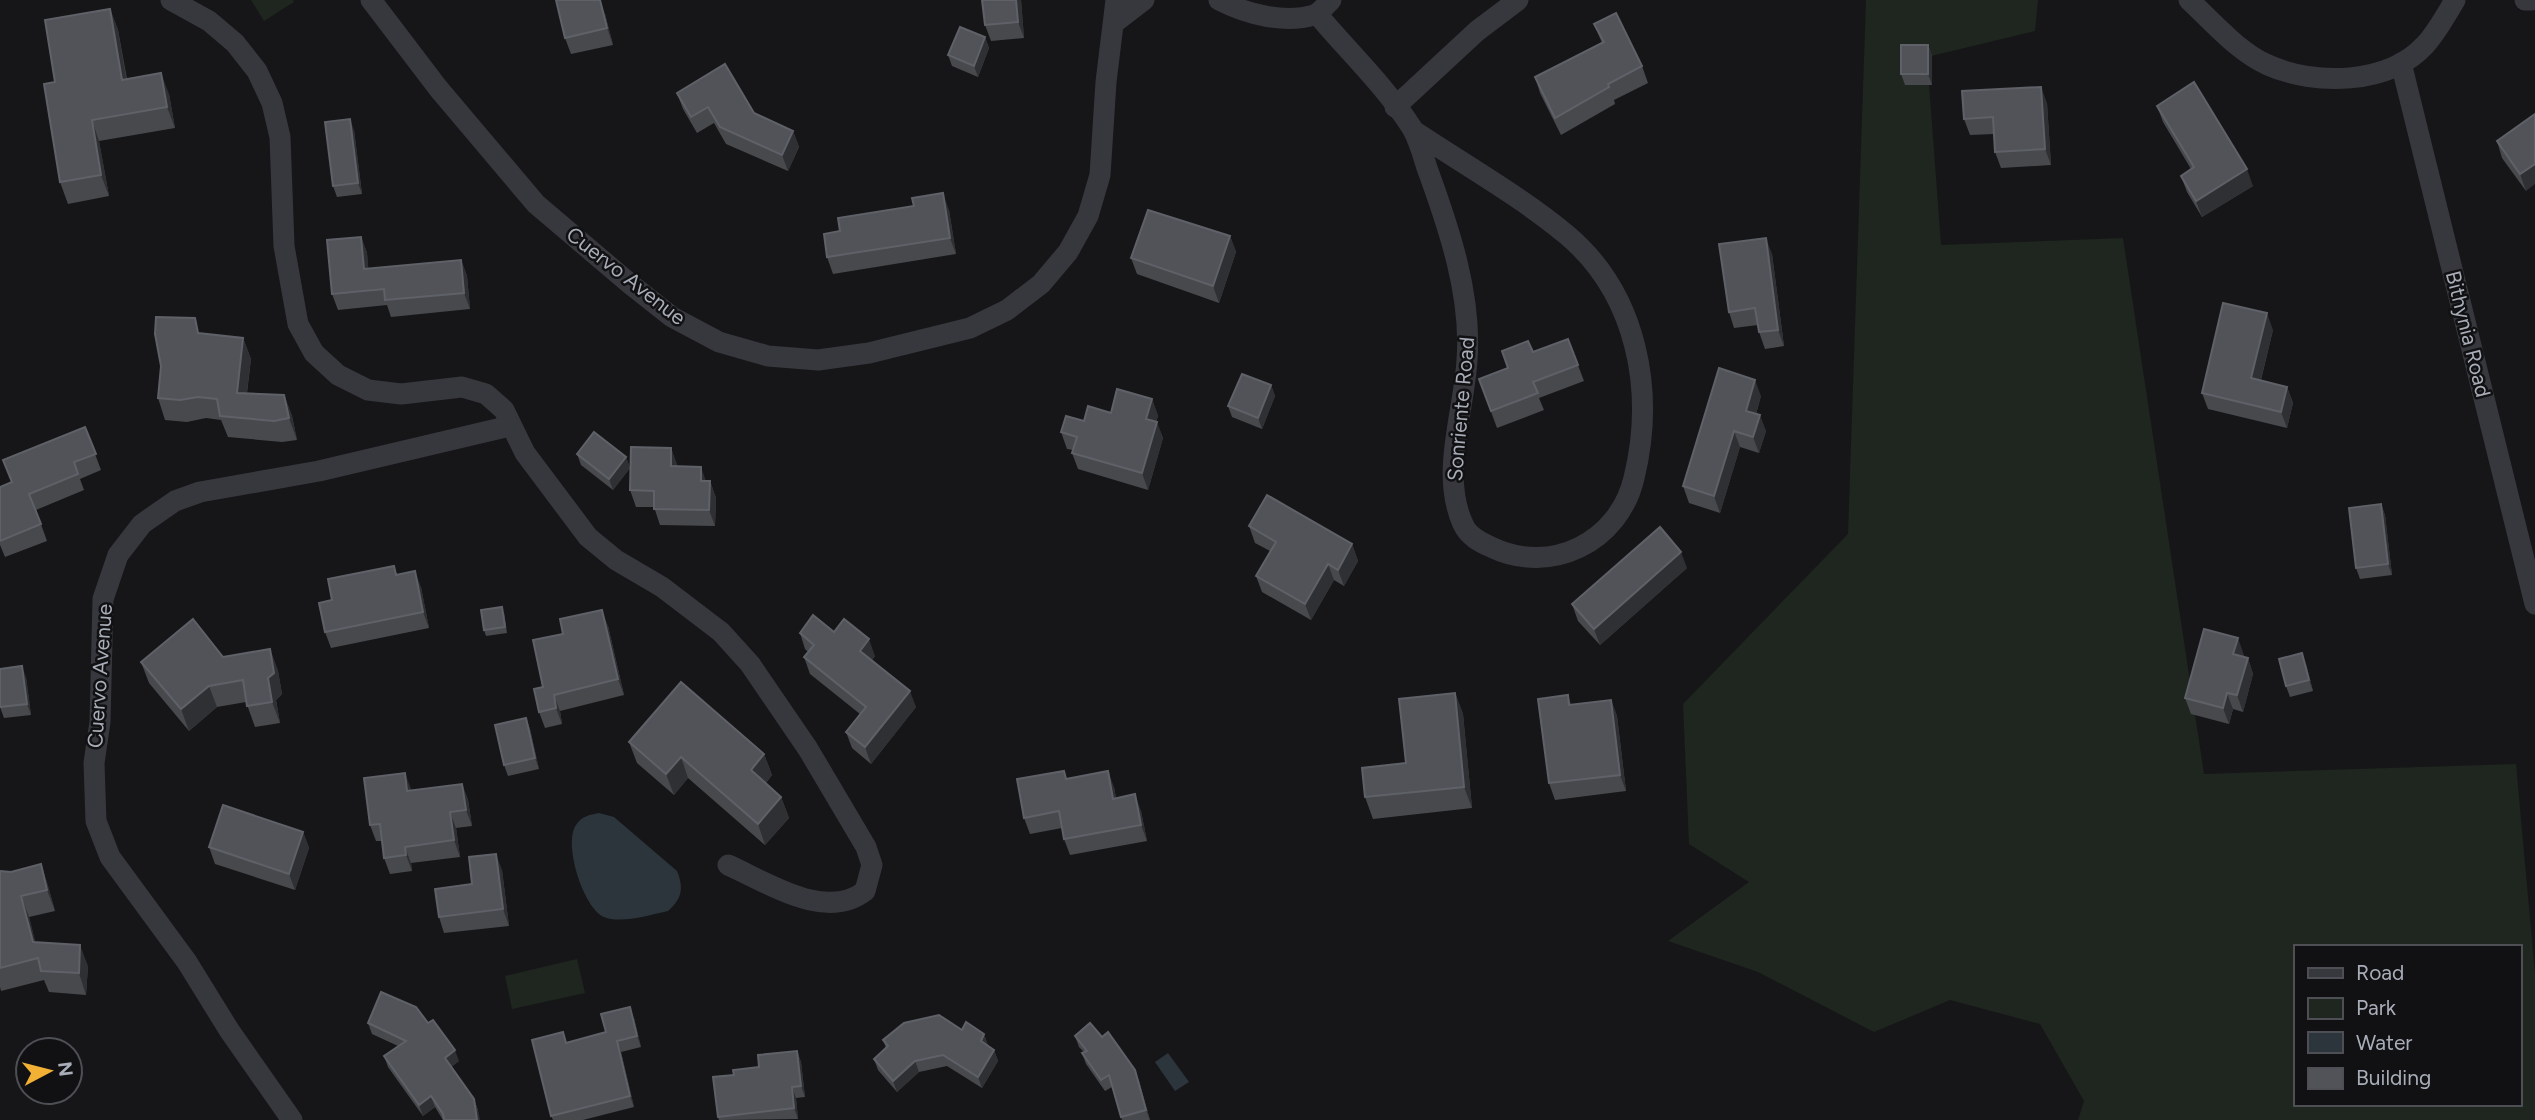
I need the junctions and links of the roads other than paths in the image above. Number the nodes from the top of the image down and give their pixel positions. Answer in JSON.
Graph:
{"nodes":[{"id":1,"x":171,"y":0,"type":"edge"},
{"id":2,"x":371,"y":0,"type":"edge"},
{"id":3,"x":1116,"y":0,"type":"edge"},
{"id":4,"x":1144,"y":0,"type":"edge"},
{"id":5,"x":1219,"y":0,"type":"edge"},
{"id":6,"x":1518,"y":0,"type":"edge"},
{"id":7,"x":2189,"y":0,"type":"edge"},
{"id":8,"x":2455,"y":0,"type":"edge"},
{"id":9,"x":2525,"y":0,"type":"edge"},
{"id":10,"x":2532,"y":0,"type":"edge"},
{"id":11,"x":1324,"y":7,"type":"edge"},
{"id":12,"x":1114,"y":23,"type":"junction"},
{"id":13,"x":2401,"y":63,"type":"junction"},
{"id":14,"x":1395,"y":107,"type":"junction"},
{"id":15,"x":1414,"y":131,"type":"junction"},
{"id":16,"x":510,"y":426,"type":"junction"},
{"id":17,"x":2535,"y":604,"type":"edge"},
{"id":18,"x":728,"y":865,"type":"dead end"},
{"id":19,"x":292,"y":1120,"type":"edge"}],
"edges":[{"from":1,"to":16,"type":"street"},
{"from":2,"to":12,"type":"street","name":"Cuervo Avenue"},
{"from":3,"to":12,"type":"street","name":"Cuervo Avenue"},
{"from":4,"to":12,"type":"street"},
{"from":5,"to":11,"type":"street"},
{"from":6,"to":14,"type":"street"},
{"from":7,"to":13,"type":"street"},
{"from":8,"to":13,"type":"street"},
{"from":9,"to":10,"type":"street"},
{"from":11,"to":14,"type":"street","name":"Sonriente Road"},
{"from":13,"to":17,"type":"street","name":"Bithynia Road"},
{"from":14,"to":15,"type":"street","name":"Sonriente Road"},
{"from":15,"to":15,"type":"street","name":"Sonriente Road"},
{"from":16,"to":18,"type":"street"},
{"from":16,"to":19,"type":"street","name":"Cuervo Avenue"}]}
